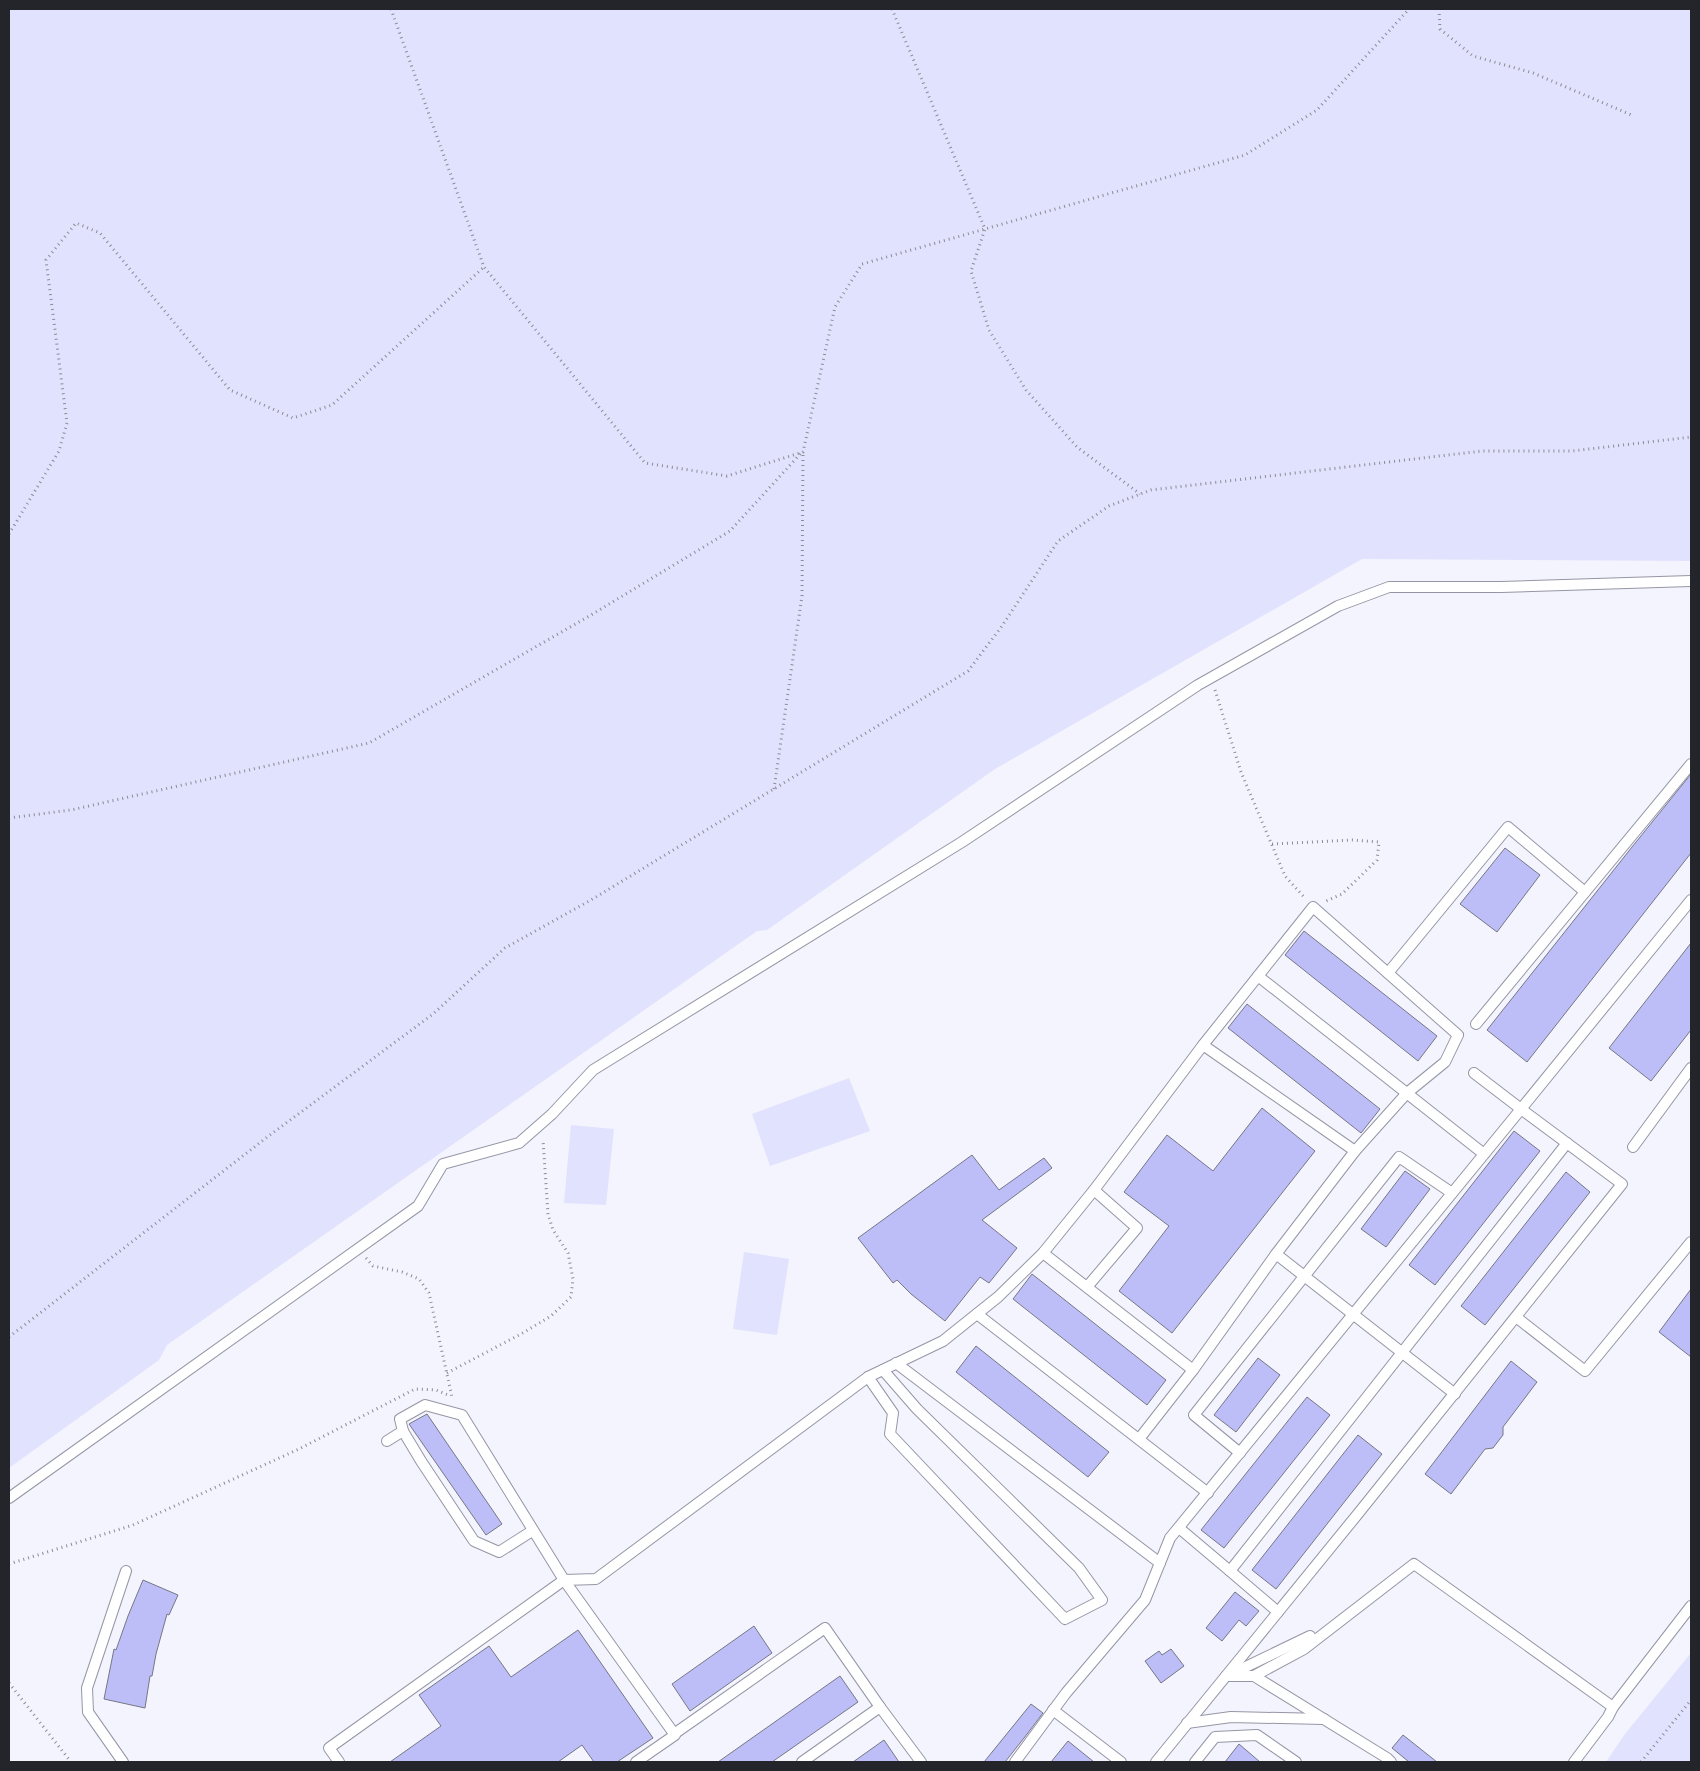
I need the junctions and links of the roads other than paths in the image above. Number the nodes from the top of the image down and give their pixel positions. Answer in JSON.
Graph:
{"nodes":[{"id":1,"x":1691,"y":581,"type":"edge"},
{"id":2,"x":1691,"y":764,"type":"edge"},
{"id":3,"x":1585,"y":892,"type":"junction"},
{"id":4,"x":1691,"y":900,"type":"edge"},
{"id":5,"x":1388,"y":973,"type":"junction"},
{"id":6,"x":1258,"y":976,"type":"junction"},
{"id":7,"x":1476,"y":1024,"type":"dead end"},
{"id":8,"x":1203,"y":1045,"type":"junction"},
{"id":9,"x":1691,"y":1068,"type":"edge"},
{"id":10,"x":1474,"y":1073,"type":"dead end"},
{"id":11,"x":1407,"y":1093,"type":"junction"},
{"id":12,"x":1521,"y":1109,"type":"junction"},
{"id":13,"x":1567,"y":1143,"type":"junction"},
{"id":14,"x":1633,"y":1147,"type":"dead end"},
{"id":15,"x":1355,"y":1151,"type":"junction"},
{"id":16,"x":1484,"y":1154,"type":"junction"},
{"id":17,"x":1094,"y":1190,"type":"junction"},
{"id":18,"x":1452,"y":1193,"type":"junction"},
{"id":19,"x":1691,"y":1242,"type":"edge"},
{"id":20,"x":1043,"y":1253,"type":"junction"},
{"id":21,"x":1276,"y":1254,"type":"junction"},
{"id":22,"x":1304,"y":1277,"type":"junction"},
{"id":23,"x":1087,"y":1287,"type":"junction"},
{"id":24,"x":977,"y":1314,"type":"junction"},
{"id":25,"x":1353,"y":1315,"type":"junction"},
{"id":26,"x":1516,"y":1317,"type":"junction"},
{"id":27,"x":1401,"y":1353,"type":"junction"},
{"id":28,"x":896,"y":1363,"type":"junction"},
{"id":29,"x":883,"y":1370,"type":"junction"},
{"id":30,"x":1193,"y":1370,"type":"junction"},
{"id":31,"x":868,"y":1377,"type":"junction"},
{"id":32,"x":1455,"y":1394,"type":"junction"},
{"id":33,"x":403,"y":1431,"type":"junction"},
{"id":34,"x":1139,"y":1439,"type":"junction"},
{"id":35,"x":387,"y":1441,"type":"dead end"},
{"id":36,"x":1240,"y":1453,"type":"junction"},
{"id":37,"x":1208,"y":1492,"type":"junction"},
{"id":38,"x":9,"y":1498,"type":"edge"},
{"id":39,"x":1179,"y":1528,"type":"junction"},
{"id":40,"x":532,"y":1531,"type":"junction"},
{"id":41,"x":1160,"y":1563,"type":"junction"},
{"id":42,"x":126,"y":1571,"type":"dead end"},
{"id":43,"x":1230,"y":1571,"type":"junction"},
{"id":44,"x":564,"y":1580,"type":"junction"},
{"id":45,"x":1691,"y":1606,"type":"edge"},
{"id":46,"x":1278,"y":1612,"type":"junction"},
{"id":47,"x":1310,"y":1636,"type":"dead end"},
{"id":48,"x":1226,"y":1676,"type":"junction"},
{"id":49,"x":1254,"y":1676,"type":"junction"},
{"id":50,"x":880,"y":1707,"type":"junction"},
{"id":51,"x":1613,"y":1708,"type":"junction"},
{"id":52,"x":1054,"y":1710,"type":"junction"},
{"id":53,"x":1325,"y":1719,"type":"junction"},
{"id":54,"x":1187,"y":1723,"type":"junction"},
{"id":55,"x":674,"y":1734,"type":"junction"},
{"id":56,"x":123,"y":1762,"type":"edge"},
{"id":57,"x":339,"y":1762,"type":"edge"},
{"id":58,"x":636,"y":1762,"type":"edge"},
{"id":59,"x":802,"y":1762,"type":"edge"},
{"id":60,"x":921,"y":1762,"type":"edge"},
{"id":61,"x":1015,"y":1762,"type":"edge"},
{"id":62,"x":1121,"y":1762,"type":"edge"},
{"id":63,"x":1156,"y":1762,"type":"edge"},
{"id":64,"x":1195,"y":1762,"type":"edge"},
{"id":65,"x":1296,"y":1762,"type":"edge"},
{"id":66,"x":1391,"y":1762,"type":"edge"},
{"id":67,"x":1574,"y":1762,"type":"edge"}],
"edges":[{"from":1,"to":38,"type":"lane"},
{"from":2,"to":3,"type":"lane"},
{"from":3,"to":5,"type":"lane"},
{"from":3,"to":7,"type":"lane"},
{"from":4,"to":12,"type":"lane"},
{"from":5,"to":6,"type":"lane"},
{"from":5,"to":11,"type":"lane"},
{"from":6,"to":8,"type":"lane"},
{"from":6,"to":11,"type":"lane"},
{"from":8,"to":15,"type":"lane"},
{"from":8,"to":17,"type":"lane"},
{"from":9,"to":14,"type":"lane"},
{"from":10,"to":12,"type":"lane"},
{"from":11,"to":15,"type":"lane"},
{"from":11,"to":16,"type":"lane"},
{"from":12,"to":13,"type":"lane"},
{"from":12,"to":16,"type":"lane"},
{"from":13,"to":26,"type":"lane"},
{"from":13,"to":27,"type":"lane"},
{"from":15,"to":21,"type":"lane"},
{"from":16,"to":18,"type":"lane"},
{"from":17,"to":20,"type":"lane"},
{"from":17,"to":23,"type":"lane"},
{"from":18,"to":22,"type":"lane"},
{"from":18,"to":25,"type":"lane"},
{"from":19,"to":26,"type":"lane"},
{"from":20,"to":23,"type":"lane"},
{"from":20,"to":24,"type":"lane"},
{"from":21,"to":22,"type":"lane"},
{"from":21,"to":30,"type":"lane"},
{"from":22,"to":25,"type":"lane"},
{"from":22,"to":36,"type":"lane"},
{"from":23,"to":30,"type":"lane"},
{"from":24,"to":28,"type":"lane"},
{"from":24,"to":34,"type":"lane"},
{"from":25,"to":27,"type":"lane"},
{"from":25,"to":36,"type":"lane"},
{"from":26,"to":32,"type":"lane"},
{"from":27,"to":32,"type":"lane"},
{"from":27,"to":43,"type":"lane"},
{"from":28,"to":29,"type":"lane"},
{"from":28,"to":41,"type":"lane"},
{"from":29,"to":31,"type":"lane"},
{"from":29,"to":31,"type":"lane"},
{"from":30,"to":34,"type":"lane"},
{"from":31,"to":44,"type":"lane"},
{"from":32,"to":46,"type":"lane"},
{"from":33,"to":35,"type":"lane"},
{"from":33,"to":40,"type":"lane"},
{"from":33,"to":40,"type":"lane"},
{"from":34,"to":37,"type":"lane"},
{"from":36,"to":37,"type":"lane"},
{"from":37,"to":39,"type":"lane"},
{"from":39,"to":41,"type":"lane"},
{"from":39,"to":43,"type":"lane"},
{"from":40,"to":44,"type":"lane"},
{"from":41,"to":52,"type":"lane"},
{"from":42,"to":56,"type":"lane"},
{"from":43,"to":46,"type":"lane"},
{"from":44,"to":55,"type":"lane"},
{"from":44,"to":57,"type":"lane"},
{"from":45,"to":51,"type":"lane"},
{"from":46,"to":48,"type":"lane"},
{"from":47,"to":48,"type":"lane"},
{"from":48,"to":49,"type":"lane"},
{"from":48,"to":54,"type":"lane"},
{"from":49,"to":51,"type":"lane"},
{"from":49,"to":53,"type":"lane"},
{"from":50,"to":55,"type":"lane"},
{"from":50,"to":59,"type":"lane"},
{"from":50,"to":60,"type":"lane"},
{"from":51,"to":67,"type":"lane"},
{"from":52,"to":61,"type":"lane"},
{"from":52,"to":62,"type":"lane"},
{"from":53,"to":54,"type":"lane"},
{"from":53,"to":66,"type":"lane"},
{"from":54,"to":63,"type":"lane"},
{"from":55,"to":58,"type":"lane"},
{"from":64,"to":65,"type":"lane"}]}
